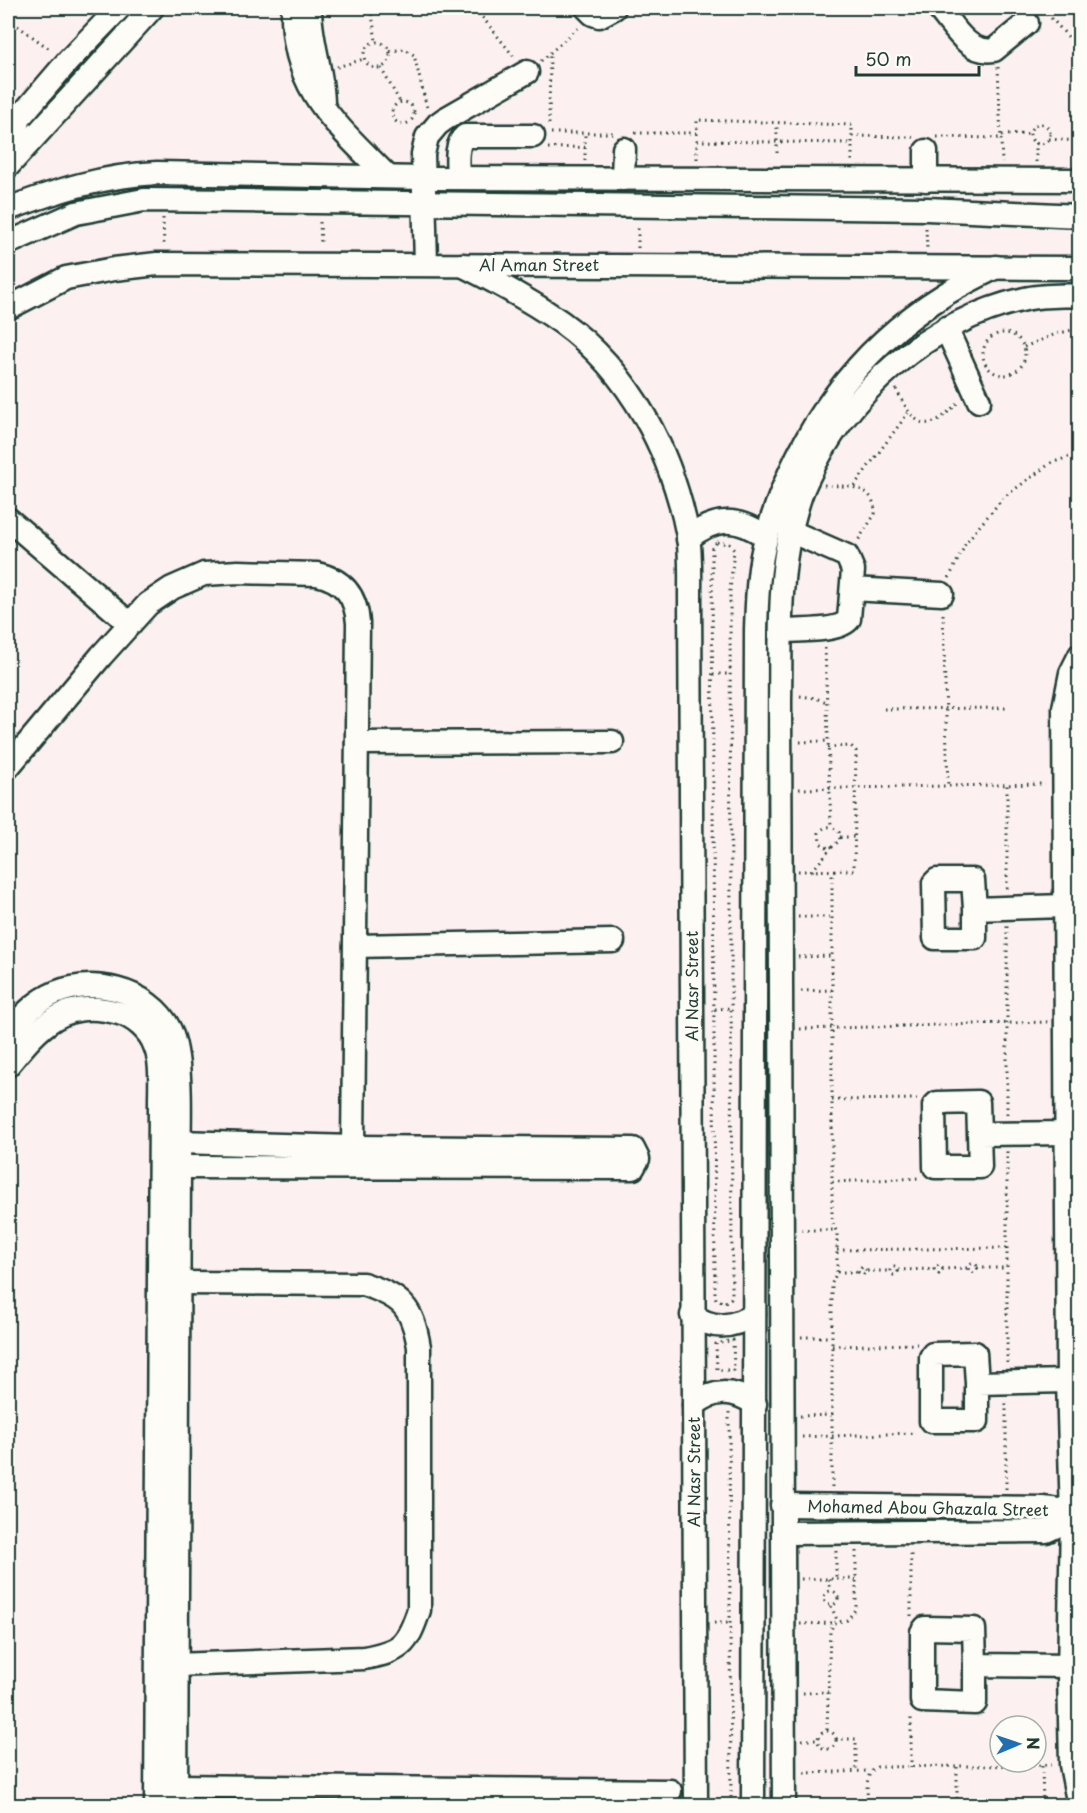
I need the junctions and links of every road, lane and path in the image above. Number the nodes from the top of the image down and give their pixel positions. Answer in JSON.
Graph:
{"nodes":[{"id":1,"x":119,"y":8,"type":"edge"},
{"id":2,"x":152,"y":8,"type":"edge"},
{"id":3,"x":293,"y":8,"type":"edge"},
{"id":4,"x":310,"y":8,"type":"edge"},
{"id":5,"x":371,"y":8,"type":"edge"},
{"id":6,"x":475,"y":8,"type":"edge"},
{"id":7,"x":938,"y":8,"type":"edge"},
{"id":8,"x":598,"y":10,"type":"edge"},
{"id":9,"x":1035,"y":16,"type":"edge"},
{"id":10,"x":8,"y":18,"type":"edge"},
{"id":11,"x":376,"y":42,"type":"junction"},
{"id":12,"x":997,"y":48,"type":"junction"},
{"id":13,"x":1080,"y":50,"type":"edge"},
{"id":14,"x":390,"y":51,"type":"junction"},
{"id":15,"x":550,"y":54,"type":"junction"},
{"id":16,"x":68,"y":61,"type":"junction"},
{"id":17,"x":381,"y":68,"type":"junction"},
{"id":18,"x":526,"y":72,"type":"junction"},
{"id":19,"x":400,"y":102,"type":"junction"},
{"id":20,"x":323,"y":109,"type":"junction"},
{"id":21,"x":777,"y":123,"type":"junction"},
{"id":22,"x":432,"y":129,"type":"junction"},
{"id":23,"x":585,"y":133,"type":"dead end"},
{"id":24,"x":1030,"y":134,"type":"junction"},
{"id":25,"x":1001,"y":135,"type":"junction"},
{"id":26,"x":1049,"y":139,"type":"junction"},
{"id":27,"x":697,"y":141,"type":"junction"},
{"id":28,"x":1080,"y":141,"type":"edge"},
{"id":29,"x":541,"y":142,"type":"junction"},
{"id":30,"x":777,"y":142,"type":"junction"},
{"id":31,"x":852,"y":143,"type":"junction"},
{"id":32,"x":585,"y":147,"type":"junction"},
{"id":33,"x":624,"y":149,"type":"dead end"},
{"id":34,"x":926,"y":151,"type":"dead end"},
{"id":35,"x":777,"y":153,"type":"dead end"},
{"id":36,"x":576,"y":161,"type":"dead end"},
{"id":37,"x":11,"y":162,"type":"edge"},
{"id":38,"x":388,"y":177,"type":"junction"},
{"id":39,"x":423,"y":178,"type":"junction"},
{"id":40,"x":458,"y":178,"type":"junction"},
{"id":41,"x":548,"y":178,"type":"junction"},
{"id":42,"x":623,"y":178,"type":"junction"},
{"id":43,"x":697,"y":179,"type":"junction"},
{"id":44,"x":852,"y":180,"type":"junction"},
{"id":45,"x":926,"y":180,"type":"junction"},
{"id":46,"x":1003,"y":180,"type":"junction"},
{"id":47,"x":1080,"y":180,"type":"edge"},
{"id":48,"x":162,"y":201,"type":"junction"},
{"id":49,"x":319,"y":202,"type":"junction"},
{"id":50,"x":424,"y":202,"type":"junction"},
{"id":51,"x":638,"y":205,"type":"junction"},
{"id":52,"x":8,"y":209,"type":"edge"},
{"id":53,"x":927,"y":209,"type":"junction"},
{"id":54,"x":1080,"y":216,"type":"edge"},
{"id":55,"x":8,"y":243,"type":"edge"},
{"id":56,"x":165,"y":264,"type":"junction"},
{"id":57,"x":321,"y":264,"type":"junction"},
{"id":58,"x":426,"y":264,"type":"junction"},
{"id":59,"x":462,"y":265,"type":"junction"},
{"id":60,"x":638,"y":265,"type":"junction"},
{"id":61,"x":926,"y":266,"type":"junction"},
{"id":62,"x":996,"y":267,"type":"junction"},
{"id":63,"x":1024,"y":267,"type":"junction"},
{"id":64,"x":1080,"y":268,"type":"edge"},
{"id":65,"x":1080,"y":295,"type":"edge"},
{"id":66,"x":1028,"y":298,"type":"junction"},
{"id":67,"x":8,"y":308,"type":"edge"},
{"id":68,"x":946,"y":328,"type":"junction"},
{"id":69,"x":1080,"y":328,"type":"edge"},
{"id":70,"x":1024,"y":347,"type":"junction"},
{"id":71,"x":887,"y":371,"type":"junction"},
{"id":72,"x":976,"y":394,"type":"joint"},
{"id":73,"x":908,"y":413,"type":"junction"},
{"id":74,"x":1080,"y":453,"type":"edge"},
{"id":75,"x":805,"y":483,"type":"junction"},
{"id":76,"x":854,"y":487,"type":"junction"},
{"id":77,"x":8,"y":519,"type":"edge"},
{"id":78,"x":790,"y":531,"type":"junction"},
{"id":79,"x":766,"y":537,"type":"junction"},
{"id":80,"x":688,"y":539,"type":"junction"},
{"id":81,"x":848,"y":556,"type":"junction"},
{"id":82,"x":852,"y":589,"type":"junction"},
{"id":83,"x":942,"y":594,"type":"junction"},
{"id":84,"x":130,"y":624,"type":"junction"},
{"id":85,"x":825,"y":628,"type":"junction"},
{"id":86,"x":781,"y":631,"type":"junction"},
{"id":87,"x":1080,"y":654,"type":"edge"},
{"id":88,"x":756,"y":673,"type":"junction"},
{"id":89,"x":714,"y":674,"type":"junction"},
{"id":90,"x":731,"y":674,"type":"junction"},
{"id":91,"x":691,"y":675,"type":"junction"},
{"id":92,"x":780,"y":702,"type":"junction"},
{"id":93,"x":827,"y":702,"type":"junction"},
{"id":94,"x":947,"y":708,"type":"junction"},
{"id":95,"x":1008,"y":708,"type":"dead end"},
{"id":96,"x":884,"y":709,"type":"dead end"},
{"id":97,"x":828,"y":741,"type":"junction"},
{"id":98,"x":612,"y":742,"type":"dead end"},
{"id":99,"x":780,"y":742,"type":"junction"},
{"id":100,"x":357,"y":743,"type":"junction"},
{"id":101,"x":828,"y":747,"type":"junction"},
{"id":102,"x":8,"y":766,"type":"edge"},
{"id":103,"x":1065,"y":784,"type":"junction"},
{"id":104,"x":948,"y":786,"type":"junction"},
{"id":105,"x":830,"y":788,"type":"junction"},
{"id":106,"x":855,"y":788,"type":"junction"},
{"id":107,"x":780,"y":790,"type":"junction"},
{"id":108,"x":831,"y":826,"type":"junction"},
{"id":109,"x":840,"y":837,"type":"junction"},
{"id":110,"x":855,"y":837,"type":"junction"},
{"id":111,"x":832,"y":848,"type":"junction"},
{"id":112,"x":780,"y":871,"type":"junction"},
{"id":113,"x":812,"y":871,"type":"junction"},
{"id":114,"x":832,"y":871,"type":"junction"},
{"id":115,"x":1065,"y":906,"type":"junction"},
{"id":116,"x":975,"y":909,"type":"dead end"},
{"id":117,"x":780,"y":917,"type":"junction"},
{"id":118,"x":832,"y":917,"type":"junction"},
{"id":119,"x":613,"y":941,"type":"dead end"},
{"id":120,"x":356,"y":946,"type":"junction"},
{"id":121,"x":832,"y":956,"type":"junction"},
{"id":122,"x":781,"y":957,"type":"junction"},
{"id":123,"x":832,"y":990,"type":"junction"},
{"id":124,"x":780,"y":991,"type":"junction"},
{"id":125,"x":731,"y":1008,"type":"junction"},
{"id":126,"x":755,"y":1008,"type":"junction"},
{"id":127,"x":715,"y":1009,"type":"junction"},
{"id":128,"x":692,"y":1010,"type":"junction"},
{"id":129,"x":1071,"y":1016,"type":"edge"},
{"id":130,"x":832,"y":1028,"type":"junction"},
{"id":131,"x":780,"y":1029,"type":"junction"},
{"id":132,"x":8,"y":1032,"type":"edge"},
{"id":133,"x":781,"y":1063,"type":"junction"},
{"id":134,"x":8,"y":1065,"type":"edge"},
{"id":135,"x":755,"y":1065,"type":"junction"},
{"id":136,"x":832,"y":1100,"type":"junction"},
{"id":137,"x":934,"y":1106,"type":"junction"},
{"id":138,"x":979,"y":1134,"type":"junction"},
{"id":139,"x":1071,"y":1139,"type":"edge"},
{"id":140,"x":179,"y":1142,"type":"junction"},
{"id":141,"x":268,"y":1144,"type":"junction"},
{"id":142,"x":353,"y":1147,"type":"junction"},
{"id":143,"x":179,"y":1167,"type":"junction"},
{"id":144,"x":268,"y":1167,"type":"junction"},
{"id":145,"x":936,"y":1167,"type":"junction"},
{"id":146,"x":832,"y":1182,"type":"junction"},
{"id":147,"x":837,"y":1230,"type":"junction"},
{"id":148,"x":782,"y":1231,"type":"junction"},
{"id":149,"x":1006,"y":1248,"type":"dead end"},
{"id":150,"x":837,"y":1250,"type":"junction"},
{"id":151,"x":968,"y":1268,"type":"junction"},
{"id":152,"x":977,"y":1268,"type":"junction"},
{"id":153,"x":1007,"y":1268,"type":"dead end"},
{"id":154,"x":837,"y":1272,"type":"junction"},
{"id":155,"x":179,"y":1283,"type":"junction"},
{"id":156,"x":754,"y":1314,"type":"junction"},
{"id":157,"x":692,"y":1315,"type":"junction"},
{"id":158,"x":782,"y":1336,"type":"junction"},
{"id":159,"x":832,"y":1337,"type":"junction"},
{"id":160,"x":832,"y":1346,"type":"junction"},
{"id":161,"x":932,"y":1354,"type":"junction"},
{"id":162,"x":734,"y":1370,"type":"joint"},
{"id":163,"x":977,"y":1383,"type":"junction"},
{"id":164,"x":1072,"y":1384,"type":"edge"},
{"id":165,"x":755,"y":1404,"type":"junction"},
{"id":166,"x":694,"y":1405,"type":"junction"},
{"id":167,"x":723,"y":1409,"type":"dead end"},
{"id":168,"x":832,"y":1415,"type":"junction"},
{"id":169,"x":932,"y":1421,"type":"junction"},
{"id":170,"x":782,"y":1427,"type":"junction"},
{"id":171,"x":168,"y":1431,"type":"junction"},
{"id":172,"x":832,"y":1436,"type":"junction"},
{"id":173,"x":782,"y":1505,"type":"junction"},
{"id":174,"x":832,"y":1506,"type":"junction"},
{"id":175,"x":1076,"y":1518,"type":"edge"},
{"id":176,"x":783,"y":1533,"type":"junction"},
{"id":177,"x":846,"y":1533,"type":"junction"},
{"id":178,"x":829,"y":1579,"type":"junction"},
{"id":179,"x":836,"y":1579,"type":"junction"},
{"id":180,"x":856,"y":1579,"type":"junction"},
{"id":181,"x":784,"y":1580,"type":"junction"},
{"id":182,"x":830,"y":1591,"type":"junction"},
{"id":183,"x":831,"y":1606,"type":"junction"},
{"id":184,"x":836,"y":1622,"type":"junction"},
{"id":185,"x":731,"y":1623,"type":"junction"},
{"id":186,"x":695,"y":1624,"type":"junction"},
{"id":187,"x":784,"y":1624,"type":"junction"},
{"id":188,"x":754,"y":1662,"type":"junction"},
{"id":189,"x":784,"y":1662,"type":"junction"},
{"id":190,"x":175,"y":1665,"type":"junction"},
{"id":191,"x":975,"y":1665,"type":"dead end"},
{"id":192,"x":1073,"y":1671,"type":"edge"},
{"id":193,"x":828,"y":1692,"type":"junction"},
{"id":194,"x":784,"y":1693,"type":"junction"},
{"id":195,"x":827,"y":1730,"type":"junction"},
{"id":196,"x":836,"y":1739,"type":"junction"},
{"id":197,"x":1071,"y":1765,"type":"junction"},
{"id":198,"x":1048,"y":1766,"type":"edge"},
{"id":199,"x":957,"y":1767,"type":"junction"},
{"id":200,"x":988,"y":1767,"type":"edge"},
{"id":201,"x":870,"y":1771,"type":"junction"},
{"id":202,"x":856,"y":1772,"type":"junction"},
{"id":203,"x":784,"y":1774,"type":"junction"},
{"id":204,"x":1042,"y":1774,"type":"edge"},
{"id":205,"x":670,"y":1791,"type":"dead end"},
{"id":206,"x":176,"y":1796,"type":"edge"},
{"id":207,"x":285,"y":1796,"type":"edge"},
{"id":208,"x":507,"y":1797,"type":"edge"},
{"id":209,"x":156,"y":1806,"type":"edge"},
{"id":210,"x":696,"y":1806,"type":"edge"},
{"id":211,"x":731,"y":1806,"type":"edge"},
{"id":212,"x":753,"y":1806,"type":"edge"},
{"id":213,"x":784,"y":1806,"type":"edge"},
{"id":214,"x":868,"y":1806,"type":"edge"},
{"id":215,"x":957,"y":1806,"type":"edge"},
{"id":216,"x":1043,"y":1806,"type":"edge"},
{"id":217,"x":1079,"y":1806,"type":"edge"}],
"edges":[{"from":1,"to":16,"type":"street"},
{"from":2,"to":37,"type":"street"},
{"from":3,"to":20,"type":"street"},
{"from":4,"to":20,"type":"street"},
{"from":5,"to":11,"type":"path"},
{"from":6,"to":18,"type":"path"},
{"from":7,"to":12,"type":"street"},
{"from":8,"to":15,"type":"path"},
{"from":9,"to":12,"type":"street"},
{"from":9,"to":13,"type":"path"},
{"from":10,"to":16,"type":"path"},
{"from":11,"to":14,"type":"path"},
{"from":11,"to":17,"type":"path"},
{"from":12,"to":25,"type":"path"},
{"from":14,"to":17,"type":"path"},
{"from":14,"to":22,"type":"path"},
{"from":15,"to":18,"type":"path"},
{"from":15,"to":29,"type":"path"},
{"from":16,"to":37,"type":"street"},
{"from":17,"to":19,"type":"path"},
{"from":18,"to":22,"type":"street"},
{"from":19,"to":19,"type":"path"},
{"from":20,"to":38,"type":"street"},
{"from":21,"to":27,"type":"path"},
{"from":21,"to":30,"type":"path"},
{"from":21,"to":31,"type":"path"},
{"from":22,"to":39,"type":"street"},
{"from":23,"to":32,"type":"path"},
{"from":24,"to":25,"type":"path"},
{"from":24,"to":26,"type":"path"},
{"from":24,"to":26,"type":"path"},
{"from":25,"to":46,"type":"path"},
{"from":26,"to":28,"type":"path"},
{"from":27,"to":30,"type":"path"},
{"from":27,"to":43,"type":"path"},
{"from":29,"to":32,"type":"path"},
{"from":29,"to":40,"type":"street"},
{"from":29,"to":41,"type":"path"},
{"from":30,"to":31,"type":"path"},
{"from":30,"to":35,"type":"path"},
{"from":31,"to":44,"type":"path"},
{"from":32,"to":36,"type":"path"},
{"from":33,"to":42,"type":"street"},
{"from":34,"to":45,"type":"street"},
{"from":38,"to":39,"type":"street"},
{"from":38,"to":52,"type":"street"},
{"from":39,"to":40,"type":"street"},
{"from":39,"to":50,"type":"street"},
{"from":40,"to":41,"type":"street"},
{"from":41,"to":42,"type":"street"},
{"from":42,"to":43,"type":"street"},
{"from":43,"to":44,"type":"street"},
{"from":44,"to":45,"type":"street"},
{"from":45,"to":46,"type":"street"},
{"from":46,"to":47,"type":"street"},
{"from":48,"to":49,"type":"street"},
{"from":48,"to":55,"type":"street"},
{"from":48,"to":56,"type":"path"},
{"from":49,"to":50,"type":"street"},
{"from":49,"to":57,"type":"path"},
{"from":50,"to":51,"type":"street"},
{"from":50,"to":58,"type":"street"},
{"from":51,"to":53,"type":"street"},
{"from":51,"to":60,"type":"path"},
{"from":53,"to":54,"type":"street"},
{"from":53,"to":61,"type":"path"},
{"from":56,"to":57,"type":"street","name":"Al Aman Street"},
{"from":56,"to":67,"type":"street","name":"Al Aman Street"},
{"from":57,"to":58,"type":"street","name":"Al Aman Street"},
{"from":58,"to":59,"type":"street","name":"Al Aman Street"},
{"from":59,"to":60,"type":"street","name":"Al Aman Street"},
{"from":59,"to":80,"type":"street","name":"Al Nasr Street"},
{"from":60,"to":61,"type":"street","name":"Al Aman Street"},
{"from":61,"to":62,"type":"street","name":"Al Aman Street"},
{"from":62,"to":63,"type":"street","name":"Al Aman Street"},
{"from":62,"to":79,"type":"street"},
{"from":63,"to":64,"type":"street","name":"Al Aman Street"},
{"from":63,"to":66,"type":"street"},
{"from":65,"to":66,"type":"street"},
{"from":66,"to":68,"type":"street"},
{"from":68,"to":71,"type":"street"},
{"from":68,"to":72,"type":"street"},
{"from":69,"to":70,"type":"path"},
{"from":70,"to":70,"type":"path"},
{"from":71,"to":73,"type":"path"},
{"from":71,"to":75,"type":"street"},
{"from":72,"to":73,"type":"path"},
{"from":73,"to":76,"type":"path"},
{"from":74,"to":83,"type":"path"},
{"from":75,"to":76,"type":"path"},
{"from":75,"to":78,"type":"street"},
{"from":76,"to":81,"type":"path"},
{"from":77,"to":84,"type":"street"},
{"from":78,"to":81,"type":"street"},
{"from":78,"to":86,"type":"street"},
{"from":79,"to":80,"type":"street"},
{"from":79,"to":88,"type":"street"},
{"from":80,"to":91,"type":"street","name":"Al Nasr Street"},
{"from":81,"to":82,"type":"street"},
{"from":82,"to":83,"type":"street"},
{"from":82,"to":85,"type":"street"},
{"from":83,"to":94,"type":"path"},
{"from":84,"to":100,"type":"street"},
{"from":84,"to":102,"type":"street"},
{"from":85,"to":86,"type":"street"},
{"from":85,"to":93,"type":"path"},
{"from":86,"to":92,"type":"street"},
{"from":87,"to":103,"type":"street"},
{"from":88,"to":90,"type":"path"},
{"from":88,"to":126,"type":"street"},
{"from":89,"to":90,"type":"path"},
{"from":89,"to":90,"type":"path"},
{"from":89,"to":91,"type":"path"},
{"from":89,"to":127,"type":"path"},
{"from":90,"to":125,"type":"path"},
{"from":91,"to":128,"type":"street","name":"Al Nasr Street"},
{"from":92,"to":93,"type":"path"},
{"from":92,"to":99,"type":"street"},
{"from":93,"to":97,"type":"path"},
{"from":94,"to":95,"type":"path"},
{"from":94,"to":96,"type":"path"},
{"from":94,"to":104,"type":"path"},
{"from":97,"to":99,"type":"path"},
{"from":97,"to":101,"type":"path"},
{"from":98,"to":100,"type":"street"},
{"from":99,"to":107,"type":"street"},
{"from":100,"to":120,"type":"street"},
{"from":101,"to":105,"type":"path"},
{"from":101,"to":106,"type":"path"},
{"from":103,"to":104,"type":"path"},
{"from":103,"to":115,"type":"street"},
{"from":104,"to":106,"type":"path"},
{"from":105,"to":106,"type":"path"},
{"from":105,"to":107,"type":"path"},
{"from":105,"to":108,"type":"path"},
{"from":106,"to":110,"type":"path"},
{"from":107,"to":112,"type":"street"},
{"from":108,"to":109,"type":"path"},
{"from":108,"to":111,"type":"path"},
{"from":109,"to":110,"type":"path"},
{"from":109,"to":111,"type":"path"},
{"from":110,"to":114,"type":"path"},
{"from":111,"to":113,"type":"path"},
{"from":112,"to":113,"type":"path"},
{"from":112,"to":117,"type":"street"},
{"from":113,"to":114,"type":"path"},
{"from":114,"to":118,"type":"path"},
{"from":115,"to":116,"type":"street"},
{"from":115,"to":129,"type":"street"},
{"from":117,"to":118,"type":"path"},
{"from":117,"to":122,"type":"street"},
{"from":118,"to":121,"type":"path"},
{"from":119,"to":120,"type":"street"},
{"from":120,"to":142,"type":"street"},
{"from":121,"to":122,"type":"path"},
{"from":121,"to":123,"type":"path"},
{"from":122,"to":124,"type":"street"},
{"from":123,"to":124,"type":"path"},
{"from":123,"to":130,"type":"path"},
{"from":124,"to":131,"type":"street"},
{"from":125,"to":126,"type":"path"},
{"from":125,"to":127,"type":"path"},
{"from":125,"to":127,"type":"path"},
{"from":126,"to":135,"type":"street"},
{"from":127,"to":128,"type":"path"},
{"from":128,"to":157,"type":"street","name":"Al Nasr Street"},
{"from":129,"to":130,"type":"path"},
{"from":129,"to":139,"type":"street"},
{"from":130,"to":131,"type":"path"},
{"from":130,"to":136,"type":"path"},
{"from":131,"to":133,"type":"street"},
{"from":132,"to":140,"type":"street"},
{"from":133,"to":135,"type":"street"},
{"from":133,"to":148,"type":"street"},
{"from":134,"to":171,"type":"street"},
{"from":135,"to":156,"type":"street"},
{"from":136,"to":137,"type":"path"},
{"from":136,"to":146,"type":"path"},
{"from":137,"to":138,"type":"street"},
{"from":137,"to":145,"type":"street"},
{"from":138,"to":139,"type":"street"},
{"from":138,"to":145,"type":"street"},
{"from":139,"to":164,"type":"street"},
{"from":140,"to":141,"type":"street"},
{"from":140,"to":143,"type":"street"},
{"from":141,"to":142,"type":"street"},
{"from":141,"to":144,"type":"street"},
{"from":142,"to":144,"type":"street"},
{"from":143,"to":144,"type":"street"},
{"from":143,"to":155,"type":"street"},
{"from":145,"to":146,"type":"path"},
{"from":146,"to":147,"type":"path"},
{"from":147,"to":148,"type":"path"},
{"from":147,"to":150,"type":"path"},
{"from":148,"to":158,"type":"street"},
{"from":149,"to":150,"type":"path"},
{"from":150,"to":154,"type":"path"},
{"from":151,"to":152,"type":"path"},
{"from":151,"to":152,"type":"path"},
{"from":151,"to":154,"type":"path"},
{"from":152,"to":153,"type":"path"},
{"from":154,"to":159,"type":"path"},
{"from":155,"to":171,"type":"street"},
{"from":155,"to":190,"type":"street"},
{"from":156,"to":157,"type":"street"},
{"from":156,"to":165,"type":"street"},
{"from":157,"to":166,"type":"street","name":"Al Nasr Street"},
{"from":158,"to":159,"type":"path"},
{"from":158,"to":170,"type":"street"},
{"from":159,"to":160,"type":"path"},
{"from":160,"to":161,"type":"path"},
{"from":160,"to":168,"type":"path"},
{"from":161,"to":163,"type":"street"},
{"from":161,"to":169,"type":"street"},
{"from":162,"to":162,"type":"path"},
{"from":163,"to":164,"type":"street"},
{"from":163,"to":169,"type":"street"},
{"from":164,"to":175,"type":"street"},
{"from":165,"to":166,"type":"street"},
{"from":165,"to":188,"type":"street"},
{"from":166,"to":186,"type":"street","name":"Al Nasr Street"},
{"from":167,"to":185,"type":"path"},
{"from":168,"to":170,"type":"path"},
{"from":168,"to":172,"type":"path"},
{"from":169,"to":172,"type":"path"},
{"from":170,"to":172,"type":"path"},
{"from":170,"to":173,"type":"street"},
{"from":171,"to":190,"type":"street"},
{"from":171,"to":209,"type":"street"},
{"from":172,"to":174,"type":"path"},
{"from":173,"to":174,"type":"street","name":"Mohamed Abou Ghazala Street"},
{"from":173,"to":176,"type":"street"},
{"from":174,"to":175,"type":"street","name":"Mohamed Abou Ghazala Street"},
{"from":175,"to":177,"type":"street","name":"Mohamed Abou Ghazala Street"},
{"from":175,"to":192,"type":"street"},
{"from":176,"to":177,"type":"street","name":"Mohamed Abou Ghazala Street"},
{"from":176,"to":181,"type":"street"},
{"from":177,"to":179,"type":"path"},
{"from":177,"to":180,"type":"path"},
{"from":178,"to":179,"type":"path"},
{"from":178,"to":181,"type":"path"},
{"from":178,"to":182,"type":"path"},
{"from":179,"to":180,"type":"path"},
{"from":180,"to":184,"type":"path"},
{"from":181,"to":187,"type":"street"},
{"from":182,"to":183,"type":"path"},
{"from":182,"to":183,"type":"path"},
{"from":183,"to":184,"type":"path"},
{"from":184,"to":187,"type":"path"},
{"from":184,"to":193,"type":"path"},
{"from":185,"to":186,"type":"path"},
{"from":185,"to":211,"type":"path"},
{"from":186,"to":210,"type":"street","name":"Al Nasr Street"},
{"from":187,"to":189,"type":"street"},
{"from":188,"to":189,"type":"street"},
{"from":188,"to":212,"type":"street"},
{"from":189,"to":194,"type":"street"},
{"from":190,"to":206,"type":"street"},
{"from":191,"to":192,"type":"street"},
{"from":192,"to":197,"type":"street"},
{"from":193,"to":194,"type":"path"},
{"from":193,"to":195,"type":"path"},
{"from":194,"to":203,"type":"street"},
{"from":195,"to":196,"type":"path"},
{"from":195,"to":196,"type":"path"},
{"from":196,"to":202,"type":"path"},
{"from":197,"to":198,"type":"path"},
{"from":197,"to":217,"type":"street"},
{"from":199,"to":200,"type":"path"},
{"from":199,"to":201,"type":"path"},
{"from":199,"to":215,"type":"path"},
{"from":201,"to":202,"type":"path"},
{"from":201,"to":214,"type":"path"},
{"from":202,"to":203,"type":"path"},
{"from":203,"to":213,"type":"street"},
{"from":204,"to":216,"type":"path"},
{"from":205,"to":208,"type":"street"},
{"from":206,"to":207,"type":"street"},
{"from":207,"to":208,"type":"street"}]}
